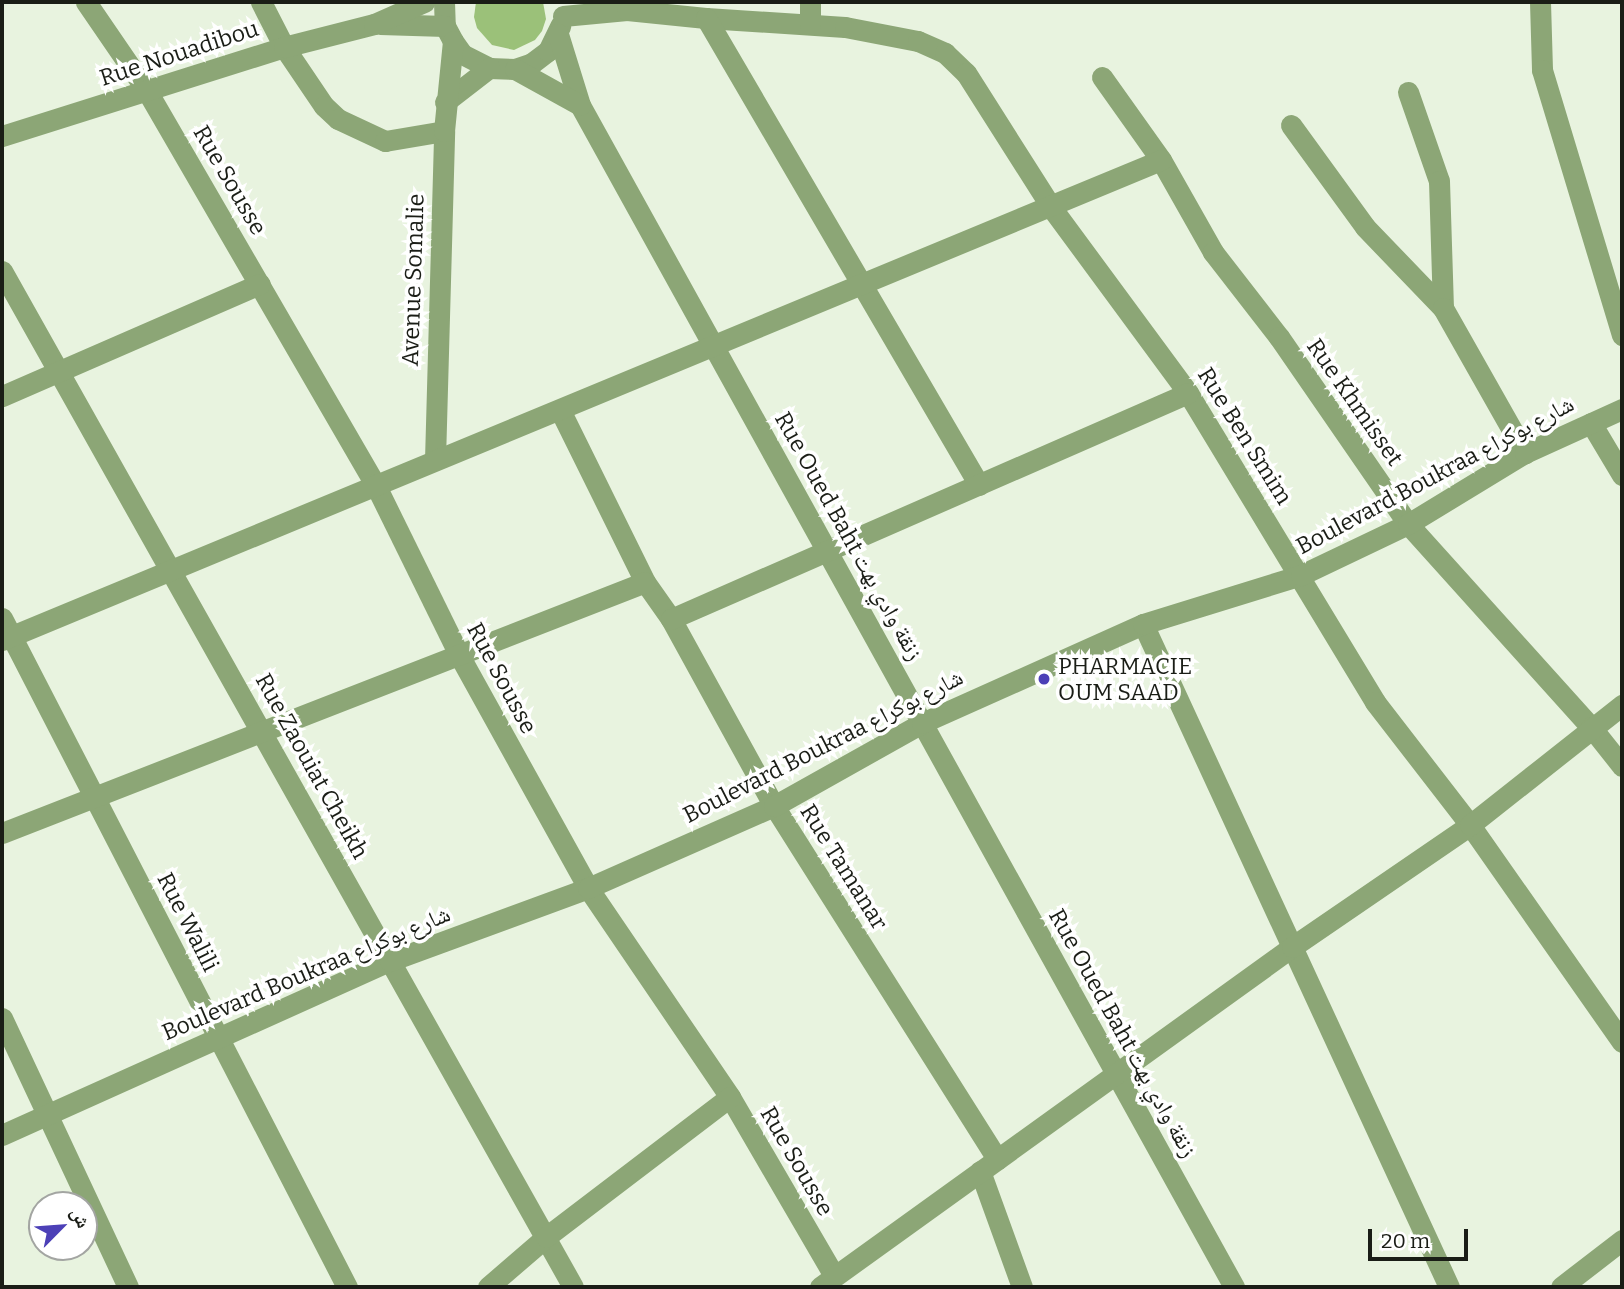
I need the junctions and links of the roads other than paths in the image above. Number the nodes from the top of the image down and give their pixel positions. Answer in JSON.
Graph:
{"nodes":[{"id":1,"x":86,"y":2,"type":"edge"},
{"id":2,"x":261,"y":2,"type":"edge"},
{"id":3,"x":424,"y":2,"type":"edge"},
{"id":4,"x":444,"y":2,"type":"edge"},
{"id":5,"x":810,"y":2,"type":"edge"},
{"id":6,"x":1540,"y":2,"type":"edge"},
{"id":7,"x":618,"y":6,"type":"edge"},
{"id":8,"x":561,"y":18,"type":"edge"},
{"id":9,"x":706,"y":18,"type":"junction"},
{"id":10,"x":374,"y":24,"type":"junction"},
{"id":11,"x":810,"y":24,"type":"junction"},
{"id":12,"x":449,"y":34,"type":"junction"},
{"id":13,"x":284,"y":47,"type":"junction"},
{"id":14,"x":489,"y":68,"type":"junction"},
{"id":15,"x":515,"y":69,"type":"junction"},
{"id":16,"x":1102,"y":77,"type":"dead end"},
{"id":17,"x":148,"y":91,"type":"junction"},
{"id":18,"x":1408,"y":92,"type":"dead end"},
{"id":19,"x":445,"y":102,"type":"junction"},
{"id":20,"x":580,"y":105,"type":"junction"},
{"id":21,"x":1291,"y":125,"type":"dead end"},
{"id":22,"x":443,"y":131,"type":"junction"},
{"id":23,"x":2,"y":136,"type":"edge"},
{"id":24,"x":1161,"y":160,"type":"junction"},
{"id":25,"x":1051,"y":206,"type":"junction"},
{"id":26,"x":2,"y":271,"type":"edge"},
{"id":27,"x":260,"y":284,"type":"junction"},
{"id":28,"x":861,"y":284,"type":"junction"},
{"id":29,"x":1443,"y":307,"type":"junction"},
{"id":30,"x":1622,"y":335,"type":"edge"},
{"id":31,"x":714,"y":346,"type":"junction"},
{"id":32,"x":60,"y":371,"type":"junction"},
{"id":33,"x":1188,"y":393,"type":"junction"},
{"id":34,"x":2,"y":396,"type":"edge"},
{"id":35,"x":1622,"y":409,"type":"edge"},
{"id":36,"x":560,"y":411,"type":"junction"},
{"id":37,"x":1591,"y":423,"type":"junction"},
{"id":38,"x":1525,"y":453,"type":"junction"},
{"id":39,"x":435,"y":460,"type":"junction"},
{"id":40,"x":1622,"y":475,"type":"edge"},
{"id":41,"x":375,"y":484,"type":"junction"},
{"id":42,"x":979,"y":485,"type":"junction"},
{"id":43,"x":1408,"y":524,"type":"junction"},
{"id":44,"x":827,"y":551,"type":"junction"},
{"id":45,"x":172,"y":568,"type":"junction"},
{"id":46,"x":1301,"y":575,"type":"junction"},
{"id":47,"x":645,"y":582,"type":"junction"},
{"id":48,"x":671,"y":619,"type":"junction"},
{"id":49,"x":1143,"y":624,"type":"junction"},
{"id":50,"x":5,"y":631,"type":"edge"},
{"id":51,"x":459,"y":655,"type":"junction"},
{"id":52,"x":1622,"y":705,"type":"edge"},
{"id":53,"x":922,"y":723,"type":"junction"},
{"id":54,"x":1591,"y":727,"type":"junction"},
{"id":55,"x":262,"y":731,"type":"junction"},
{"id":56,"x":1622,"y":766,"type":"edge"},
{"id":57,"x":94,"y":798,"type":"junction"},
{"id":58,"x":774,"y":806,"type":"junction"},
{"id":59,"x":1470,"y":825,"type":"junction"},
{"id":60,"x":2,"y":833,"type":"edge"},
{"id":61,"x":588,"y":888,"type":"junction"},
{"id":62,"x":1292,"y":947,"type":"junction"},
{"id":63,"x":390,"y":961,"type":"junction"},
{"id":64,"x":2,"y":1018,"type":"edge"},
{"id":65,"x":219,"y":1037,"type":"junction"},
{"id":66,"x":1622,"y":1042,"type":"edge"},
{"id":67,"x":1116,"y":1073,"type":"junction"},
{"id":68,"x":730,"y":1097,"type":"junction"},
{"id":69,"x":47,"y":1114,"type":"junction"},
{"id":70,"x":2,"y":1135,"type":"edge"},
{"id":71,"x":989,"y":1165,"type":"junction"},
{"id":72,"x":545,"y":1237,"type":"junction"},
{"id":73,"x":1622,"y":1240,"type":"edge"},
{"id":74,"x":827,"y":1282,"type":"edge"},
{"id":75,"x":128,"y":1287,"type":"edge"},
{"id":76,"x":347,"y":1287,"type":"edge"},
{"id":77,"x":488,"y":1287,"type":"edge"},
{"id":78,"x":573,"y":1287,"type":"edge"},
{"id":79,"x":1022,"y":1287,"type":"edge"},
{"id":80,"x":1234,"y":1287,"type":"edge"},
{"id":81,"x":1449,"y":1287,"type":"edge"},
{"id":82,"x":1561,"y":1287,"type":"edge"}],
"edges":[{"from":1,"to":17,"type":"street","name":"Rue Sousse"},
{"from":2,"to":13,"type":"street"},
{"from":3,"to":10,"type":"street"},
{"from":4,"to":12,"type":"street","name":"Avenue Somalie"},
{"from":5,"to":11,"type":"street"},
{"from":6,"to":30,"type":"street"},
{"from":7,"to":8,"type":"street","name":"Rue Ben Smim"},
{"from":7,"to":9,"type":"street","name":"Rue Ben Smim"},
{"from":8,"to":15,"type":"street"},
{"from":8,"to":20,"type":"street","name":"Rue Oued Baht زنقة وادي بهت"},
{"from":9,"to":11,"type":"street","name":"Rue Ben Smim"},
{"from":9,"to":28,"type":"street"},
{"from":10,"to":12,"type":"street"},
{"from":10,"to":13,"type":"street","name":"Rue Nouadibou"},
{"from":11,"to":25,"type":"street","name":"Rue Ben Smim"},
{"from":12,"to":14,"type":"street"},
{"from":12,"to":19,"type":"street","name":"Avenue Somalie"},
{"from":13,"to":17,"type":"street","name":"Rue Nouadibou"},
{"from":13,"to":22,"type":"street"},
{"from":14,"to":15,"type":"street"},
{"from":14,"to":19,"type":"street"},
{"from":15,"to":20,"type":"street"},
{"from":16,"to":24,"type":"street","name":"Rue Khmisset"},
{"from":17,"to":23,"type":"street","name":"Rue Nouadibou"},
{"from":17,"to":27,"type":"street","name":"Rue Sousse"},
{"from":18,"to":29,"type":"street"},
{"from":19,"to":22,"type":"street","name":"Avenue Somalie"},
{"from":20,"to":31,"type":"street","name":"Rue Oued Baht زنقة وادي بهت"},
{"from":21,"to":29,"type":"street"},
{"from":22,"to":39,"type":"street","name":"Avenue Somalie"},
{"from":24,"to":25,"type":"street"},
{"from":24,"to":43,"type":"street","name":"Rue Khmisset"},
{"from":25,"to":28,"type":"street"},
{"from":25,"to":33,"type":"street","name":"Rue Ben Smim"},
{"from":26,"to":32,"type":"street","name":"Rue Zaouiat Cheikh"},
{"from":27,"to":32,"type":"street"},
{"from":27,"to":41,"type":"street","name":"Rue Sousse"},
{"from":28,"to":31,"type":"street"},
{"from":28,"to":42,"type":"street"},
{"from":29,"to":38,"type":"street"},
{"from":31,"to":36,"type":"street"},
{"from":31,"to":44,"type":"street","name":"Rue Oued Baht زنقة وادي بهت"},
{"from":32,"to":34,"type":"street"},
{"from":32,"to":45,"type":"street","name":"Rue Zaouiat Cheikh"},
{"from":33,"to":42,"type":"street"},
{"from":33,"to":46,"type":"street","name":"Rue Ben Smim"},
{"from":35,"to":37,"type":"street","name":"Boulevard Boukraa شارع بوكراع"},
{"from":36,"to":39,"type":"street"},
{"from":36,"to":47,"type":"street","name":"Rue Tamanar"},
{"from":37,"to":38,"type":"street","name":"Boulevard Boukraa شارع بوكراع"},
{"from":37,"to":40,"type":"street"},
{"from":38,"to":43,"type":"street","name":"Boulevard Boukraa شارع بوكراع"},
{"from":39,"to":41,"type":"street"},
{"from":41,"to":45,"type":"street"},
{"from":41,"to":51,"type":"street","name":"Rue Sousse"},
{"from":42,"to":44,"type":"street"},
{"from":43,"to":46,"type":"street","name":"Boulevard Boukraa شارع بوكراع"},
{"from":43,"to":54,"type":"street","name":"Rue Khmisset"},
{"from":44,"to":48,"type":"street"},
{"from":44,"to":53,"type":"street","name":"Rue Oued Baht زنقة وادي بهت"},
{"from":45,"to":50,"type":"street"},
{"from":45,"to":55,"type":"street","name":"Rue Zaouiat Cheikh"},
{"from":46,"to":49,"type":"street","name":"Boulevard Boukraa شارع بوكراع"},
{"from":46,"to":59,"type":"street","name":"Rue Ben Smim"},
{"from":47,"to":48,"type":"street","name":"Rue Tamanar"},
{"from":47,"to":51,"type":"street"},
{"from":48,"to":58,"type":"street","name":"Rue Tamanar"},
{"from":49,"to":53,"type":"street","name":"Boulevard Boukraa شارع بوكراع"},
{"from":49,"to":62,"type":"street"},
{"from":50,"to":57,"type":"street","name":"Rue Walili"},
{"from":51,"to":55,"type":"street"},
{"from":51,"to":61,"type":"street","name":"Rue Sousse"},
{"from":52,"to":54,"type":"street"},
{"from":53,"to":58,"type":"street","name":"Boulevard Boukraa شارع بوكراع"},
{"from":53,"to":67,"type":"street","name":"Rue Oued Baht زنقة وادي بهت"},
{"from":54,"to":56,"type":"street","name":"Rue Khmisset"},
{"from":54,"to":59,"type":"street"},
{"from":55,"to":57,"type":"street"},
{"from":55,"to":63,"type":"street","name":"Rue Zaouiat Cheikh"},
{"from":57,"to":60,"type":"street"},
{"from":57,"to":65,"type":"street","name":"Rue Walili"},
{"from":58,"to":61,"type":"street","name":"Boulevard Boukraa شارع بوكراع"},
{"from":58,"to":71,"type":"street","name":"Rue Tamanar"},
{"from":59,"to":62,"type":"street"},
{"from":59,"to":66,"type":"street","name":"Rue Ben Smim"},
{"from":61,"to":63,"type":"street","name":"Boulevard Boukraa شارع بوكراع"},
{"from":61,"to":68,"type":"street","name":"Rue Sousse"},
{"from":62,"to":67,"type":"street"},
{"from":62,"to":81,"type":"street"},
{"from":63,"to":65,"type":"street","name":"Boulevard Boukraa شارع بوكراع"},
{"from":63,"to":72,"type":"street","name":"Rue Zaouiat Cheikh"},
{"from":64,"to":69,"type":"street"},
{"from":65,"to":69,"type":"street","name":"Boulevard Boukraa شارع بوكراع"},
{"from":65,"to":76,"type":"street","name":"Rue Walili"},
{"from":67,"to":71,"type":"street"},
{"from":67,"to":80,"type":"street","name":"Rue Oued Baht زنقة وادي بهت"},
{"from":68,"to":72,"type":"street"},
{"from":68,"to":74,"type":"street","name":"Rue Sousse"},
{"from":69,"to":70,"type":"street","name":"Boulevard Boukraa شارع بوكراع"},
{"from":69,"to":75,"type":"street"},
{"from":71,"to":74,"type":"street"},
{"from":71,"to":79,"type":"street","name":"Rue Tamanar"},
{"from":72,"to":77,"type":"street"},
{"from":72,"to":78,"type":"street","name":"Rue Zaouiat Cheikh"},
{"from":73,"to":82,"type":"street"}]}
